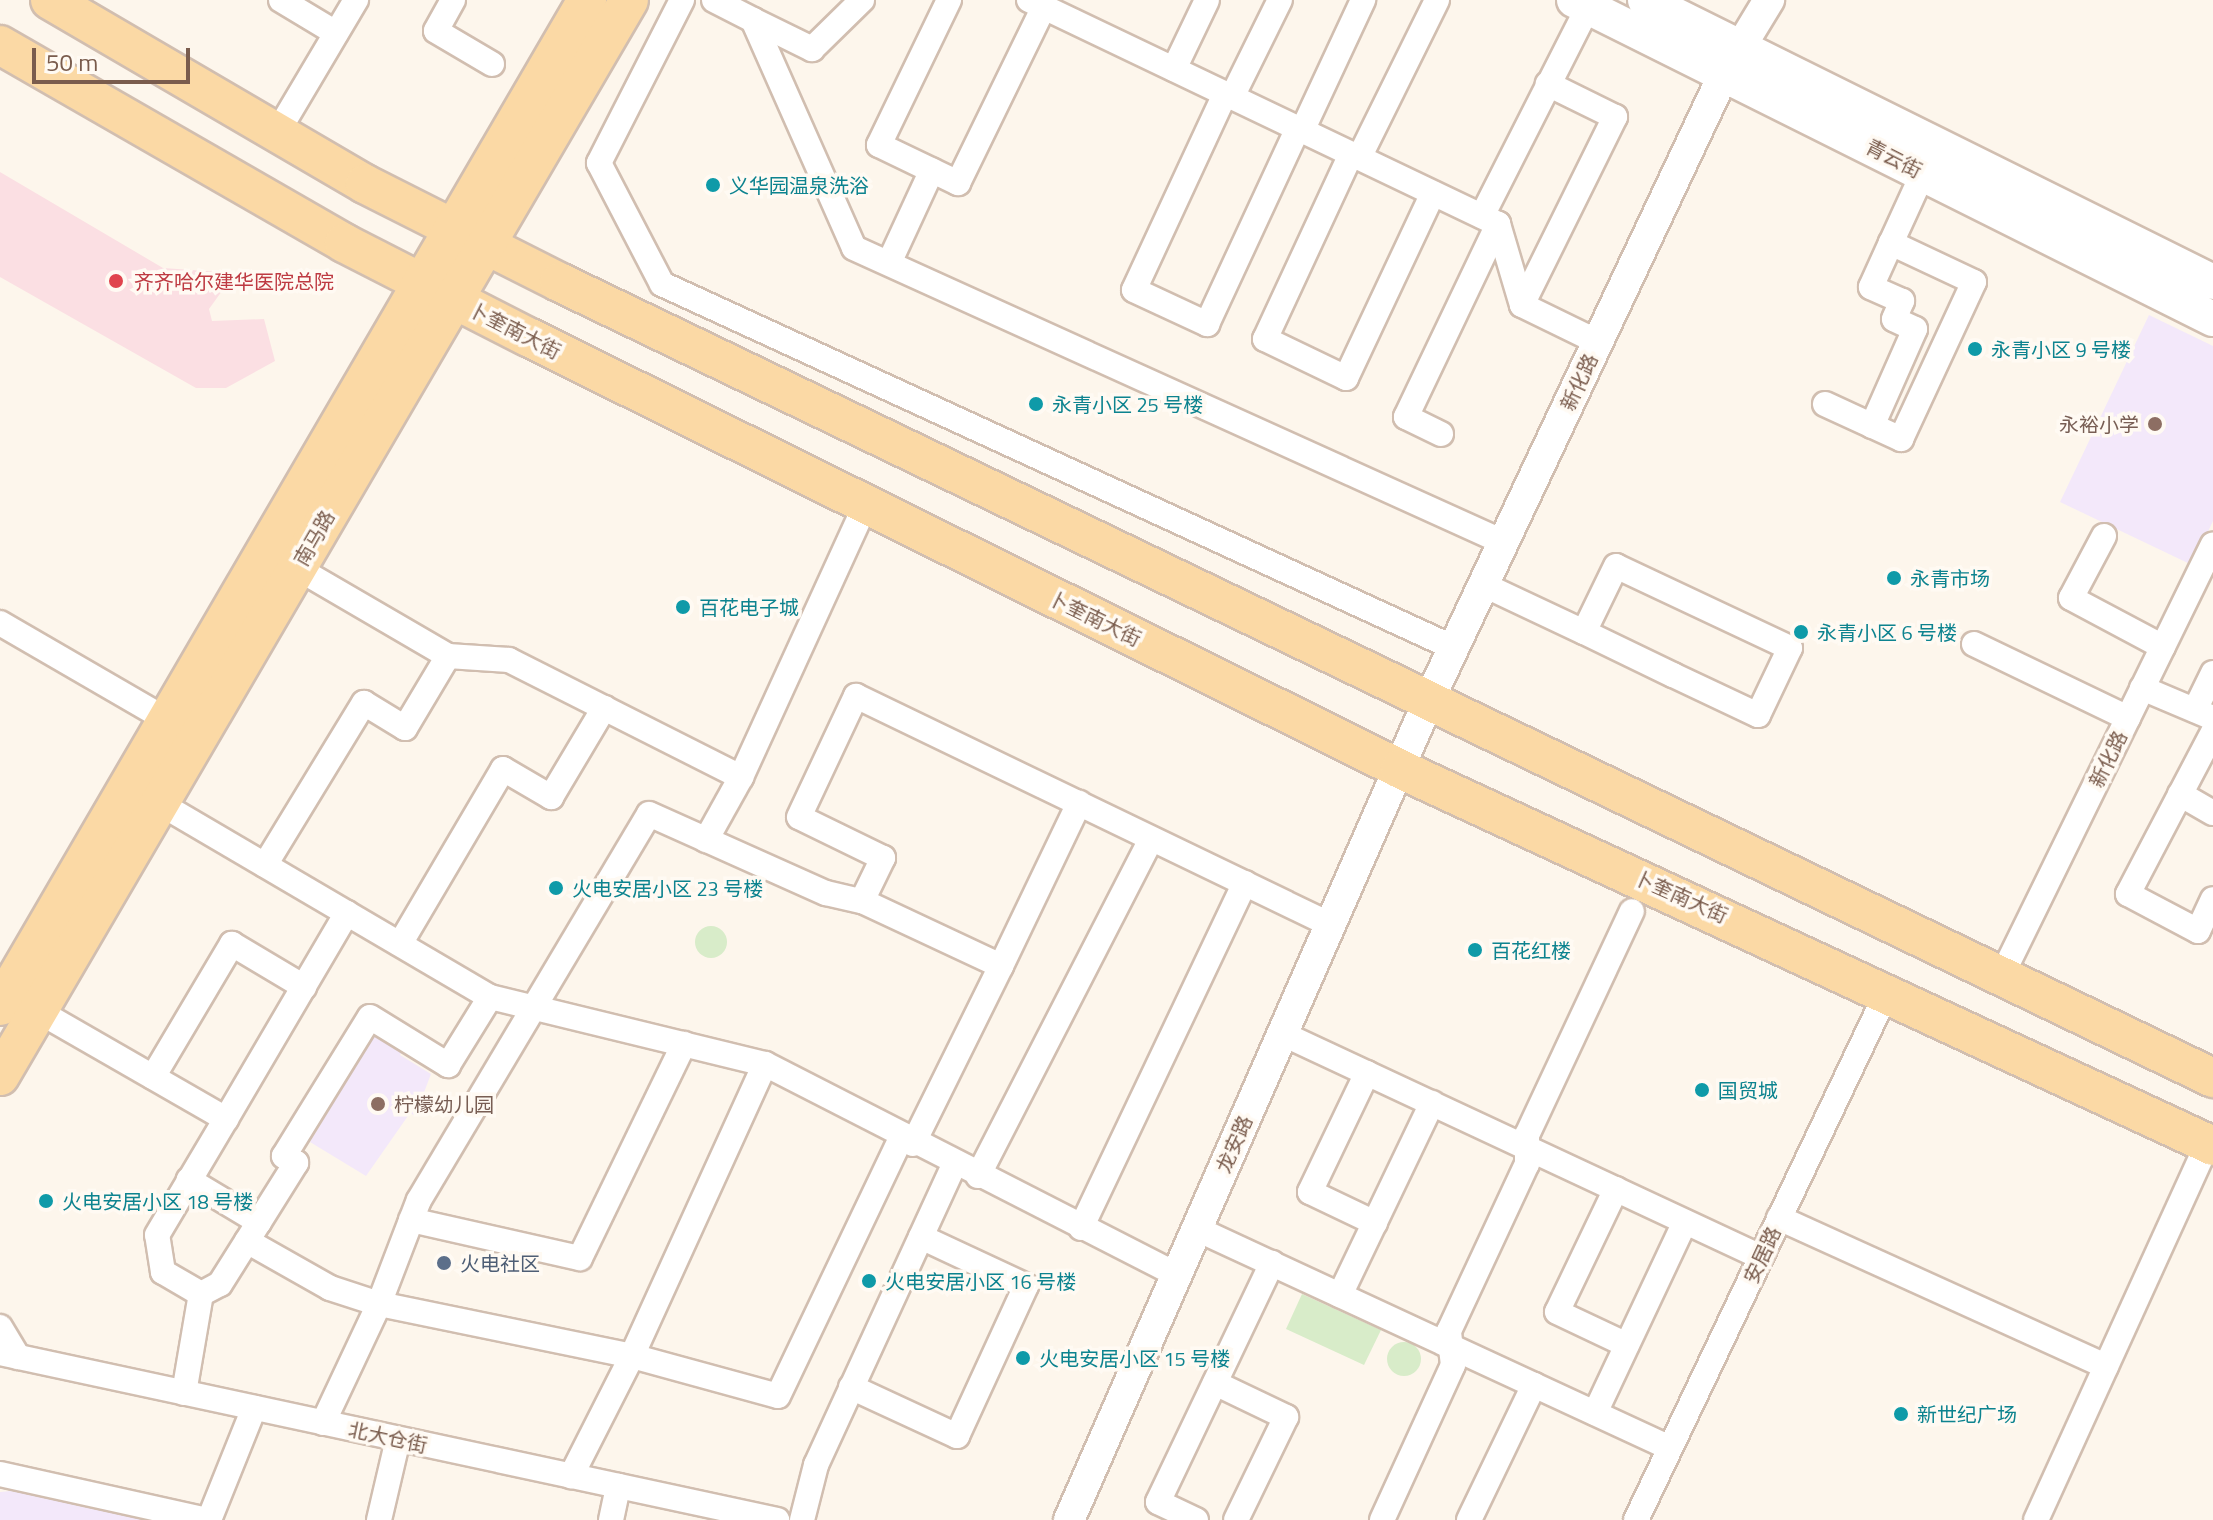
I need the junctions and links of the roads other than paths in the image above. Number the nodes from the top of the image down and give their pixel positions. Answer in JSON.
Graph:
{"nodes":[{"id":1,"x":50,"y":0,"type":"edge"},
{"id":2,"x":281,"y":0,"type":"edge"},
{"id":3,"x":356,"y":0,"type":"edge"},
{"id":4,"x":453,"y":0,"type":"edge"},
{"id":5,"x":587,"y":0,"type":"edge"},
{"id":6,"x":629,"y":0,"type":"edge"},
{"id":7,"x":682,"y":0,"type":"edge"},
{"id":8,"x":714,"y":0,"type":"edge"},
{"id":9,"x":862,"y":0,"type":"edge"},
{"id":10,"x":949,"y":0,"type":"edge"},
{"id":11,"x":1207,"y":0,"type":"edge"},
{"id":12,"x":1280,"y":0,"type":"edge"},
{"id":13,"x":1363,"y":0,"type":"edge"},
{"id":14,"x":1437,"y":0,"type":"edge"},
{"id":15,"x":1645,"y":0,"type":"edge"},
{"id":16,"x":1769,"y":0,"type":"edge"},
{"id":17,"x":1045,"y":4,"type":"edge"},
{"id":18,"x":1581,"y":4,"type":"edge"},
{"id":19,"x":753,"y":20,"type":"junction"},
{"id":20,"x":336,"y":33,"type":"junction"},
{"id":21,"x":0,"y":45,"type":"edge"},
{"id":22,"x":1731,"y":59,"type":"junction"},
{"id":23,"x":492,"y":64,"type":"dead end"},
{"id":24,"x":1174,"y":69,"type":"junction"},
{"id":25,"x":1548,"y":84,"type":"junction"},
{"id":26,"x":1228,"y":95,"type":"junction"},
{"id":27,"x":1300,"y":129,"type":"junction"},
{"id":28,"x":277,"y":133,"type":"junction"},
{"id":29,"x":1355,"y":156,"type":"junction"},
{"id":30,"x":932,"y":170,"type":"junction"},
{"id":31,"x":1923,"y":173,"type":"junction"},
{"id":32,"x":1433,"y":193,"type":"junction"},
{"id":33,"x":1490,"y":220,"type":"junction"},
{"id":34,"x":469,"y":237,"type":"junction"},
{"id":35,"x":1891,"y":243,"type":"junction"},
{"id":36,"x":889,"y":263,"type":"junction"},
{"id":37,"x":2213,"y":282,"type":"edge"},
{"id":38,"x":438,"y":291,"type":"junction"},
{"id":39,"x":1522,"y":305,"type":"junction"},
{"id":40,"x":2213,"y":319,"type":"edge"},
{"id":41,"x":1915,"y":329,"type":"junction"},
{"id":42,"x":1598,"y":342,"type":"junction"},
{"id":43,"x":1946,"y":342,"type":"junction"},
{"id":44,"x":1825,"y":404,"type":"dead end"},
{"id":45,"x":1872,"y":426,"type":"junction"},
{"id":46,"x":1441,"y":434,"type":"dead end"},
{"id":47,"x":866,"y":504,"type":"junction"},
{"id":48,"x":2104,"y":536,"type":"dead end"},
{"id":49,"x":1503,"y":542,"type":"junction"},
{"id":50,"x":2213,"y":545,"type":"edge"},
{"id":51,"x":297,"y":568,"type":"junction"},
{"id":52,"x":1484,"y":585,"type":"junction"},
{"id":53,"x":0,"y":623,"type":"edge"},
{"id":54,"x":1584,"y":632,"type":"junction"},
{"id":55,"x":1974,"y":644,"type":"dead end"},
{"id":56,"x":2163,"y":647,"type":"junction"},
{"id":57,"x":1454,"y":648,"type":"junction"},
{"id":58,"x":448,"y":656,"type":"junction"},
{"id":59,"x":2213,"y":673,"type":"edge"},
{"id":60,"x":2142,"y":688,"type":"junction"},
{"id":61,"x":1429,"y":700,"type":"junction"},
{"id":62,"x":604,"y":708,"type":"junction"},
{"id":63,"x":2204,"y":714,"type":"edge"},
{"id":64,"x":2128,"y":718,"type":"junction"},
{"id":65,"x":167,"y":720,"type":"junction"},
{"id":66,"x":2213,"y":732,"type":"edge"},
{"id":67,"x":1400,"y":769,"type":"junction"},
{"id":68,"x":741,"y":777,"type":"junction"},
{"id":69,"x":2180,"y":794,"type":"junction"},
{"id":70,"x":159,"y":803,"type":"junction"},
{"id":71,"x":1079,"y":803,"type":"junction"},
{"id":72,"x":2213,"y":813,"type":"edge"},
{"id":73,"x":706,"y":840,"type":"junction"},
{"id":74,"x":1150,"y":842,"type":"dead end"},
{"id":75,"x":265,"y":865,"type":"junction"},
{"id":76,"x":1245,"y":883,"type":"junction"},
{"id":77,"x":2213,"y":899,"type":"edge"},
{"id":78,"x":862,"y":901,"type":"junction"},
{"id":79,"x":1632,"y":911,"type":"dead end"},
{"id":80,"x":347,"y":913,"type":"junction"},
{"id":81,"x":1331,"y":925,"type":"junction"},
{"id":82,"x":400,"y":944,"type":"junction"},
{"id":83,"x":1001,"y":966,"type":"junction"},
{"id":84,"x":2003,"y":973,"type":"junction"},
{"id":85,"x":304,"y":987,"type":"junction"},
{"id":86,"x":1888,"y":990,"type":"junction"},
{"id":87,"x":490,"y":997,"type":"junction"},
{"id":88,"x":0,"y":1006,"type":"edge"},
{"id":89,"x":533,"y":1007,"type":"junction"},
{"id":90,"x":38,"y":1011,"type":"junction"},
{"id":91,"x":1283,"y":1034,"type":"junction"},
{"id":92,"x":684,"y":1044,"type":"junction"},
{"id":93,"x":765,"y":1064,"type":"junction"},
{"id":94,"x":1367,"y":1073,"type":"junction"},
{"id":95,"x":0,"y":1076,"type":"edge"},
{"id":96,"x":153,"y":1077,"type":"junction"},
{"id":97,"x":2213,"y":1078,"type":"edge"},
{"id":98,"x":1432,"y":1103,"type":"junction"},
{"id":99,"x":226,"y":1119,"type":"junction"},
{"id":100,"x":907,"y":1141,"type":"junction"},
{"id":101,"x":2210,"y":1145,"type":"edge"},
{"id":102,"x":1527,"y":1148,"type":"junction"},
{"id":103,"x":954,"y":1165,"type":"junction"},
{"id":104,"x":978,"y":1176,"type":"junction"},
{"id":105,"x":189,"y":1180,"type":"junction"},
{"id":106,"x":1616,"y":1189,"type":"junction"},
{"id":107,"x":1779,"y":1218,"type":"junction"},
{"id":108,"x":411,"y":1220,"type":"junction"},
{"id":109,"x":1685,"y":1222,"type":"junction"},
{"id":110,"x":1375,"y":1223,"type":"junction"},
{"id":111,"x":1081,"y":1228,"type":"junction"},
{"id":112,"x":1197,"y":1229,"type":"junction"},
{"id":113,"x":253,"y":1232,"type":"junction"},
{"id":114,"x":921,"y":1237,"type":"junction"},
{"id":115,"x":1761,"y":1257,"type":"junction"},
{"id":116,"x":1272,"y":1263,"type":"junction"},
{"id":117,"x":1177,"y":1275,"type":"junction"},
{"id":118,"x":201,"y":1294,"type":"junction"},
{"id":119,"x":1340,"y":1295,"type":"junction"},
{"id":120,"x":379,"y":1304,"type":"junction"},
{"id":121,"x":0,"y":1327,"type":"edge"},
{"id":122,"x":1627,"y":1345,"type":"junction"},
{"id":123,"x":1451,"y":1347,"type":"junction"},
{"id":124,"x":9,"y":1355,"type":"edge"},
{"id":125,"x":632,"y":1356,"type":"junction"},
{"id":126,"x":2106,"y":1366,"type":"junction"},
{"id":127,"x":1215,"y":1383,"type":"junction"},
{"id":128,"x":1534,"y":1385,"type":"junction"},
{"id":129,"x":851,"y":1387,"type":"junction"},
{"id":130,"x":184,"y":1393,"type":"junction"},
{"id":131,"x":254,"y":1408,"type":"junction"},
{"id":132,"x":1595,"y":1413,"type":"junction"},
{"id":133,"x":323,"y":1423,"type":"junction"},
{"id":134,"x":398,"y":1439,"type":"junction"},
{"id":135,"x":1670,"y":1448,"type":"junction"},
{"id":136,"x":0,"y":1474,"type":"edge"},
{"id":137,"x":571,"y":1476,"type":"junction"},
{"id":138,"x":618,"y":1486,"type":"junction"},
{"id":139,"x":208,"y":1520,"type":"edge"},
{"id":140,"x":379,"y":1520,"type":"edge"},
{"id":141,"x":611,"y":1520,"type":"edge"},
{"id":142,"x":777,"y":1520,"type":"edge"},
{"id":143,"x":802,"y":1520,"type":"edge"},
{"id":144,"x":1069,"y":1520,"type":"edge"},
{"id":145,"x":1196,"y":1520,"type":"edge"},
{"id":146,"x":1236,"y":1520,"type":"edge"},
{"id":147,"x":1382,"y":1520,"type":"edge"},
{"id":148,"x":1469,"y":1520,"type":"edge"},
{"id":149,"x":1636,"y":1520,"type":"edge"},
{"id":150,"x":2036,"y":1520,"type":"edge"}],
"edges":[{"from":1,"to":28,"type":"main road"},
{"from":2,"to":20,"type":"street"},
{"from":3,"to":20,"type":"street"},
{"from":4,"to":23,"type":"street"},
{"from":5,"to":34,"type":"main road","name":"南马路"},
{"from":6,"to":34,"type":"main road","name":"南马路"},
{"from":7,"to":57,"type":"street"},
{"from":8,"to":19,"type":"street"},
{"from":9,"to":19,"type":"street"},
{"from":10,"to":30,"type":"street"},
{"from":11,"to":24,"type":"street"},
{"from":12,"to":26,"type":"street"},
{"from":13,"to":27,"type":"street"},
{"from":14,"to":29,"type":"street"},
{"from":15,"to":22,"type":"main road","name":"青云街"},
{"from":16,"to":22,"type":"street","name":"新化路"},
{"from":17,"to":24,"type":"street"},
{"from":17,"to":30,"type":"street"},
{"from":18,"to":22,"type":"main road","name":"青云街"},
{"from":18,"to":25,"type":"street"},
{"from":19,"to":36,"type":"street"},
{"from":20,"to":28,"type":"street"},
{"from":21,"to":38,"type":"main road","name":"卜奎南大街"},
{"from":22,"to":31,"type":"main road","name":"青云街"},
{"from":22,"to":37,"type":"main road","name":"青云街"},
{"from":22,"to":42,"type":"street","name":"新化路"},
{"from":24,"to":26,"type":"street"},
{"from":25,"to":33,"type":"street"},
{"from":25,"to":39,"type":"street"},
{"from":26,"to":27,"type":"street"},
{"from":26,"to":27,"type":"street"},
{"from":27,"to":29,"type":"street"},
{"from":28,"to":34,"type":"main road"},
{"from":29,"to":32,"type":"street"},
{"from":29,"to":32,"type":"street"},
{"from":30,"to":36,"type":"street"},
{"from":31,"to":35,"type":"street"},
{"from":31,"to":40,"type":"main road","name":"青云街"},
{"from":32,"to":33,"type":"street"},
{"from":33,"to":39,"type":"street"},
{"from":33,"to":46,"type":"street"},
{"from":34,"to":38,"type":"main road","name":"南马路"},
{"from":34,"to":61,"type":"main road"},
{"from":35,"to":41,"type":"street"},
{"from":35,"to":43,"type":"street"},
{"from":36,"to":49,"type":"street"},
{"from":38,"to":47,"type":"main road","name":"卜奎南大街"},
{"from":38,"to":51,"type":"main road","name":"南马路"},
{"from":38,"to":65,"type":"main road","name":"南马路"},
{"from":39,"to":42,"type":"street"},
{"from":41,"to":43,"type":"street"},
{"from":41,"to":45,"type":"street"},
{"from":42,"to":49,"type":"street","name":"新化路"},
{"from":43,"to":45,"type":"street"},
{"from":44,"to":45,"type":"street"},
{"from":47,"to":67,"type":"main road","name":"卜奎南大街"},
{"from":47,"to":68,"type":"street"},
{"from":48,"to":56,"type":"street"},
{"from":49,"to":52,"type":"street","name":"新化路"},
{"from":50,"to":56,"type":"street","name":"新化路"},
{"from":51,"to":58,"type":"street"},
{"from":51,"to":70,"type":"main road","name":"南马路"},
{"from":52,"to":54,"type":"street"},
{"from":52,"to":57,"type":"street","name":"新化路"},
{"from":53,"to":65,"type":"street"},
{"from":54,"to":54,"type":"street"},
{"from":55,"to":64,"type":"street"},
{"from":56,"to":60,"type":"street","name":"新化路"},
{"from":57,"to":61,"type":"street","name":"新化路"},
{"from":58,"to":62,"type":"street"},
{"from":58,"to":75,"type":"street"},
{"from":59,"to":63,"type":"street"},
{"from":60,"to":63,"type":"street"},
{"from":60,"to":64,"type":"street","name":"新化路"},
{"from":61,"to":67,"type":"street","name":"新化路"},
{"from":61,"to":84,"type":"main road"},
{"from":62,"to":68,"type":"street"},
{"from":62,"to":82,"type":"street"},
{"from":64,"to":84,"type":"street","name":"新化路"},
{"from":65,"to":88,"type":"main road","name":"南马路"},
{"from":66,"to":69,"type":"street"},
{"from":67,"to":81,"type":"street","name":"龙安路"},
{"from":67,"to":86,"type":"main road","name":"卜奎南大街"},
{"from":68,"to":73,"type":"street"},
{"from":69,"to":72,"type":"street"},
{"from":69,"to":77,"type":"street"},
{"from":70,"to":75,"type":"street"},
{"from":70,"to":90,"type":"main road","name":"南马路"},
{"from":71,"to":76,"type":"street"},
{"from":71,"to":78,"type":"street"},
{"from":71,"to":83,"type":"street"},
{"from":73,"to":78,"type":"street"},
{"from":73,"to":89,"type":"street"},
{"from":74,"to":104,"type":"street"},
{"from":75,"to":80,"type":"street"},
{"from":76,"to":81,"type":"street"},
{"from":76,"to":111,"type":"street"},
{"from":78,"to":83,"type":"street"},
{"from":79,"to":102,"type":"street"},
{"from":80,"to":82,"type":"street"},
{"from":80,"to":85,"type":"street"},
{"from":81,"to":91,"type":"street","name":"龙安路"},
{"from":82,"to":87,"type":"street"},
{"from":83,"to":100,"type":"street"},
{"from":84,"to":97,"type":"main road"},
{"from":85,"to":96,"type":"street"},
{"from":85,"to":99,"type":"street"},
{"from":86,"to":101,"type":"main road","name":"卜奎南大街"},
{"from":86,"to":107,"type":"street","name":"安居路"},
{"from":87,"to":89,"type":"street"},
{"from":87,"to":113,"type":"street"},
{"from":89,"to":92,"type":"street"},
{"from":89,"to":108,"type":"street"},
{"from":90,"to":95,"type":"main road","name":"南马路"},
{"from":90,"to":96,"type":"street"},
{"from":91,"to":94,"type":"street"},
{"from":91,"to":112,"type":"street","name":"龙安路"},
{"from":92,"to":93,"type":"street"},
{"from":92,"to":108,"type":"street"},
{"from":93,"to":100,"type":"street"},
{"from":93,"to":125,"type":"street"},
{"from":94,"to":98,"type":"street"},
{"from":94,"to":110,"type":"street"},
{"from":96,"to":99,"type":"street"},
{"from":98,"to":102,"type":"street"},
{"from":98,"to":110,"type":"street"},
{"from":99,"to":105,"type":"street"},
{"from":100,"to":103,"type":"street"},
{"from":100,"to":125,"type":"street"},
{"from":101,"to":126,"type":"street"},
{"from":102,"to":106,"type":"street"},
{"from":102,"to":123,"type":"street"},
{"from":103,"to":104,"type":"street"},
{"from":103,"to":114,"type":"street"},
{"from":104,"to":111,"type":"street"},
{"from":105,"to":113,"type":"street"},
{"from":105,"to":118,"type":"street"},
{"from":106,"to":109,"type":"street"},
{"from":106,"to":122,"type":"street"},
{"from":107,"to":115,"type":"street","name":"安居路"},
{"from":107,"to":126,"type":"street"},
{"from":108,"to":120,"type":"street"},
{"from":109,"to":115,"type":"street"},
{"from":109,"to":122,"type":"street"},
{"from":110,"to":119,"type":"street"},
{"from":111,"to":117,"type":"street"},
{"from":112,"to":116,"type":"street"},
{"from":112,"to":117,"type":"street","name":"龙安路"},
{"from":113,"to":118,"type":"street"},
{"from":113,"to":120,"type":"street"},
{"from":114,"to":129,"type":"street"},
{"from":114,"to":129,"type":"street"},
{"from":115,"to":135,"type":"street","name":"安居路"},
{"from":116,"to":119,"type":"street"},
{"from":116,"to":127,"type":"street"},
{"from":117,"to":144,"type":"street","name":"龙安路"},
{"from":118,"to":130,"type":"street"},
{"from":119,"to":123,"type":"street"},
{"from":120,"to":125,"type":"street"},
{"from":120,"to":133,"type":"street"},
{"from":121,"to":124,"type":"street"},
{"from":122,"to":132,"type":"street"},
{"from":123,"to":128,"type":"street"},
{"from":123,"to":147,"type":"street"},
{"from":124,"to":130,"type":"street","name":"北大仓街"},
{"from":125,"to":137,"type":"street"},
{"from":126,"to":150,"type":"street"},
{"from":127,"to":145,"type":"street"},
{"from":127,"to":146,"type":"street"},
{"from":128,"to":132,"type":"street"},
{"from":128,"to":148,"type":"street"},
{"from":129,"to":143,"type":"street"},
{"from":130,"to":131,"type":"street","name":"北大仓街"},
{"from":131,"to":133,"type":"street","name":"北大仓街"},
{"from":131,"to":139,"type":"street"},
{"from":132,"to":135,"type":"street"},
{"from":133,"to":134,"type":"street","name":"北大仓街"},
{"from":134,"to":137,"type":"street","name":"北大仓街"},
{"from":134,"to":140,"type":"street"},
{"from":135,"to":149,"type":"street","name":"安居路"},
{"from":136,"to":139,"type":"street"},
{"from":137,"to":138,"type":"street","name":"北大仓街"},
{"from":138,"to":141,"type":"street"},
{"from":138,"to":142,"type":"street","name":"北大仓街"}]}
